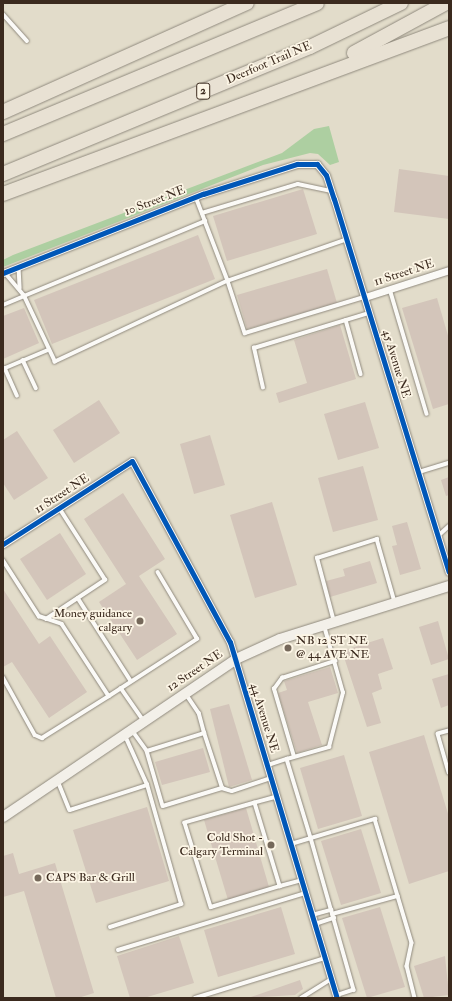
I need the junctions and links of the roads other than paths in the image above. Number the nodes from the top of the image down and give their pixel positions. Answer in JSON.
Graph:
{"nodes":[{"id":1,"x":226,"y":3,"type":"edge"},
{"id":2,"x":247,"y":3,"type":"edge"},
{"id":3,"x":318,"y":3,"type":"edge"},
{"id":4,"x":400,"y":3,"type":"edge"},
{"id":5,"x":446,"y":3,"type":"edge"},
{"id":6,"x":3,"y":14,"type":"edge"},
{"id":7,"x":449,"y":28,"type":"edge"},
{"id":8,"x":27,"y":42,"type":"dead end"},
{"id":9,"x":132,"y":54,"type":"junction"},
{"id":10,"x":314,"y":76,"type":"junction"},
{"id":11,"x":3,"y":112,"type":"edge"},
{"id":12,"x":3,"y":134,"type":"edge"},
{"id":13,"x":318,"y":164,"type":"joint"},
{"id":14,"x":3,"y":174,"type":"edge"},
{"id":15,"x":331,"y":191,"type":"junction"},
{"id":16,"x":3,"y":194,"type":"edge"},
{"id":17,"x":196,"y":197,"type":"junction"},
{"id":18,"x":202,"y":213,"type":"junction"},
{"id":19,"x":205,"y":221,"type":"junction"},
{"id":20,"x":347,"y":240,"type":"junction"},
{"id":21,"x":19,"y":267,"type":"junction"},
{"id":22,"x":449,"y":270,"type":"edge"},
{"id":23,"x":4,"y":273,"type":"edge"},
{"id":24,"x":228,"y":281,"type":"junction"},
{"id":25,"x":20,"y":288,"type":"junction"},
{"id":26,"x":390,"y":288,"type":"junction"},
{"id":27,"x":24,"y":296,"type":"junction"},
{"id":28,"x":366,"y":297,"type":"junction"},
{"id":29,"x":3,"y":305,"type":"edge"},
{"id":30,"x":370,"y":313,"type":"junction"},
{"id":31,"x":346,"y":320,"type":"junction"},
{"id":32,"x":48,"y":350,"type":"junction"},
{"id":33,"x":23,"y":360,"type":"junction"},
{"id":34,"x":4,"y":369,"type":"edge"},
{"id":35,"x":361,"y":374,"type":"dead end"},
{"id":36,"x":36,"y":388,"type":"dead end"},
{"id":37,"x":263,"y":388,"type":"dead end"},
{"id":38,"x":17,"y":395,"type":"dead end"},
{"id":39,"x":427,"y":414,"type":"dead end"},
{"id":40,"x":132,"y":461,"type":"joint"},
{"id":41,"x":449,"y":463,"type":"edge"},
{"id":42,"x":419,"y":472,"type":"junction"},
{"id":43,"x":58,"y":508,"type":"junction"},
{"id":44,"x":449,"y":526,"type":"edge"},
{"id":45,"x":438,"y":536,"type":"junction"},
{"id":46,"x":3,"y":544,"type":"edge"},
{"id":47,"x":3,"y":560,"type":"edge"},
{"id":48,"x":449,"y":572,"type":"edge"},
{"id":49,"x":158,"y":573,"type":"dead end"},
{"id":50,"x":449,"y":586,"type":"edge"},
{"id":51,"x":78,"y":598,"type":"junction"},
{"id":52,"x":395,"y":603,"type":"junction"},
{"id":53,"x":46,"y":618,"type":"junction"},
{"id":54,"x":329,"y":623,"type":"junction"},
{"id":55,"x":236,"y":659,"type":"junction"},
{"id":56,"x":334,"y":661,"type":"junction"},
{"id":57,"x":3,"y":677,"type":"edge"},
{"id":58,"x":131,"y":680,"type":"junction"},
{"id":59,"x":120,"y":688,"type":"junction"},
{"id":60,"x":185,"y":694,"type":"junction"},
{"id":61,"x":109,"y":696,"type":"junction"},
{"id":62,"x":144,"y":721,"type":"junction"},
{"id":63,"x":449,"y":731,"type":"edge"},
{"id":64,"x":128,"y":732,"type":"junction"},
{"id":65,"x":204,"y":733,"type":"junction"},
{"id":66,"x":147,"y":751,"type":"junction"},
{"id":67,"x":294,"y":757,"type":"junction"},
{"id":68,"x":287,"y":759,"type":"junction"},
{"id":69,"x":268,"y":765,"type":"junction"},
{"id":70,"x":449,"y":772,"type":"edge"},
{"id":71,"x":271,"y":778,"type":"junction"},
{"id":72,"x":58,"y":780,"type":"junction"},
{"id":73,"x":147,"y":785,"type":"junction"},
{"id":74,"x":222,"y":788,"type":"junction"},
{"id":75,"x":277,"y":797,"type":"junction"},
{"id":76,"x":254,"y":803,"type":"junction"},
{"id":77,"x":3,"y":817,"type":"edge"},
{"id":78,"x":311,"y":838,"type":"junction"},
{"id":79,"x":291,"y":844,"type":"junction"},
{"id":80,"x":302,"y":880,"type":"junction"},
{"id":81,"x":280,"y":886,"type":"junction"},
{"id":82,"x":306,"y":893,"type":"junction"},
{"id":83,"x":398,"y":896,"type":"junction"},
{"id":84,"x":331,"y":910,"type":"junction"},
{"id":85,"x":312,"y":915,"type":"junction"},
{"id":86,"x":333,"y":916,"type":"junction"},
{"id":87,"x":315,"y":924,"type":"junction"},
{"id":88,"x":110,"y":927,"type":"dead end"},
{"id":89,"x":118,"y":950,"type":"dead end"},
{"id":90,"x":325,"y":958,"type":"junction"},
{"id":91,"x":331,"y":979,"type":"junction"},
{"id":92,"x":337,"y":997,"type":"edge"},
{"id":93,"x":195,"y":998,"type":"edge"},
{"id":94,"x":301,"y":998,"type":"edge"},
{"id":95,"x":415,"y":998,"type":"edge"}],
"edges":[{"from":1,"to":9,"type":"highway"},
{"from":2,"to":9,"type":"highway"},
{"from":3,"to":12,"type":"highway"},
{"from":4,"to":14,"type":"highway","name":"Deerfoot Trail NE","number":"2"},
{"from":5,"to":10,"type":"highway"},
{"from":6,"to":8,"type":"lane"},
{"from":7,"to":10,"type":"highway"},
{"from":9,"to":11,"type":"highway"},
{"from":10,"to":16,"type":"highway"},
{"from":13,"to":15,"type":"street","name":"45 Avenue NE"},
{"from":13,"to":17,"type":"street","name":"10 Street NE"},
{"from":15,"to":18,"type":"lane"},
{"from":15,"to":20,"type":"street","name":"45 Avenue NE"},
{"from":17,"to":18,"type":"lane"},
{"from":17,"to":21,"type":"street","name":"10 Street NE"},
{"from":18,"to":19,"type":"lane"},
{"from":19,"to":24,"type":"lane"},
{"from":19,"to":27,"type":"lane"},
{"from":20,"to":24,"type":"lane"},
{"from":20,"to":28,"type":"street","name":"45 Avenue NE"},
{"from":21,"to":23,"type":"street","name":"10 Street NE"},
{"from":21,"to":25,"type":"lane"},
{"from":22,"to":26,"type":"street","name":"11 Street NE"},
{"from":23,"to":25,"type":"lane"},
{"from":24,"to":28,"type":"lane"},
{"from":24,"to":32,"type":"lane"},
{"from":25,"to":27,"type":"lane"},
{"from":26,"to":28,"type":"street","name":"11 Street NE"},
{"from":26,"to":39,"type":"lane"},
{"from":27,"to":29,"type":"lane"},
{"from":27,"to":32,"type":"lane"},
{"from":28,"to":30,"type":"street","name":"45 Avenue NE"},
{"from":30,"to":31,"type":"lane"},
{"from":30,"to":42,"type":"street","name":"45 Avenue NE"},
{"from":31,"to":35,"type":"lane"},
{"from":31,"to":37,"type":"lane"},
{"from":32,"to":33,"type":"lane"},
{"from":33,"to":34,"type":"lane"},
{"from":33,"to":36,"type":"lane"},
{"from":34,"to":38,"type":"lane"},
{"from":40,"to":43,"type":"street","name":"11 Street NE"},
{"from":40,"to":55,"type":"street","name":"44 Avenue NE"},
{"from":41,"to":42,"type":"lane"},
{"from":42,"to":45,"type":"street","name":"45 Avenue NE"},
{"from":43,"to":46,"type":"street","name":"11 Street NE"},
{"from":43,"to":51,"type":"lane"},
{"from":44,"to":45,"type":"lane"},
{"from":45,"to":48,"type":"street","name":"45 Avenue NE"},
{"from":47,"to":53,"type":"lane"},
{"from":49,"to":58,"type":"lane"},
{"from":50,"to":52,"type":"street","name":"12 Street NE"},
{"from":51,"to":53,"type":"lane"},
{"from":51,"to":58,"type":"lane"},
{"from":52,"to":54,"type":"street","name":"12 Street NE"},
{"from":52,"to":54,"type":"lane"},
{"from":53,"to":61,"type":"lane"},
{"from":54,"to":55,"type":"street","name":"12 Street NE"},
{"from":54,"to":56,"type":"lane"},
{"from":55,"to":60,"type":"street","name":"12 Street NE"},
{"from":55,"to":69,"type":"street","name":"44 Avenue NE"},
{"from":56,"to":67,"type":"lane"},
{"from":56,"to":67,"type":"lane"},
{"from":57,"to":61,"type":"lane"},
{"from":58,"to":59,"type":"lane"},
{"from":59,"to":61,"type":"lane"},
{"from":59,"to":62,"type":"lane"},
{"from":60,"to":62,"type":"street","name":"12 Street NE"},
{"from":60,"to":65,"type":"lane"},
{"from":62,"to":64,"type":"street","name":"12 Street NE"},
{"from":63,"to":70,"type":"lane"},
{"from":64,"to":66,"type":"lane"},
{"from":64,"to":72,"type":"street","name":"12 Street NE"},
{"from":64,"to":73,"type":"lane"},
{"from":65,"to":66,"type":"lane"},
{"from":65,"to":74,"type":"lane"},
{"from":66,"to":74,"type":"lane"},
{"from":67,"to":68,"type":"lane"},
{"from":68,"to":69,"type":"lane"},
{"from":68,"to":78,"type":"lane"},
{"from":69,"to":71,"type":"street","name":"44 Avenue NE"},
{"from":71,"to":74,"type":"lane"},
{"from":71,"to":75,"type":"street","name":"44 Avenue NE"},
{"from":72,"to":73,"type":"lane"},
{"from":72,"to":77,"type":"street","name":"12 Street NE"},
{"from":73,"to":88,"type":"lane"},
{"from":75,"to":76,"type":"lane"},
{"from":75,"to":79,"type":"street","name":"44 Avenue NE"},
{"from":76,"to":81,"type":"lane"},
{"from":76,"to":81,"type":"lane"},
{"from":78,"to":79,"type":"lane"},
{"from":78,"to":83,"type":"lane"},
{"from":78,"to":84,"type":"lane"},
{"from":79,"to":80,"type":"street","name":"44 Avenue NE"},
{"from":80,"to":81,"type":"lane"},
{"from":80,"to":82,"type":"street","name":"44 Avenue NE"},
{"from":82,"to":85,"type":"street","name":"44 Avenue NE"},
{"from":82,"to":89,"type":"lane"},
{"from":83,"to":86,"type":"lane"},
{"from":83,"to":95,"type":"lane"},
{"from":84,"to":85,"type":"lane"},
{"from":84,"to":86,"type":"lane"},
{"from":85,"to":87,"type":"street","name":"44 Avenue NE"},
{"from":86,"to":87,"type":"lane"},
{"from":86,"to":92,"type":"lane"},
{"from":87,"to":90,"type":"street","name":"44 Avenue NE"},
{"from":90,"to":91,"type":"street","name":"44 Avenue NE"},
{"from":90,"to":93,"type":"lane"},
{"from":91,"to":92,"type":"street","name":"44 Avenue NE"},
{"from":91,"to":94,"type":"lane"}]}
